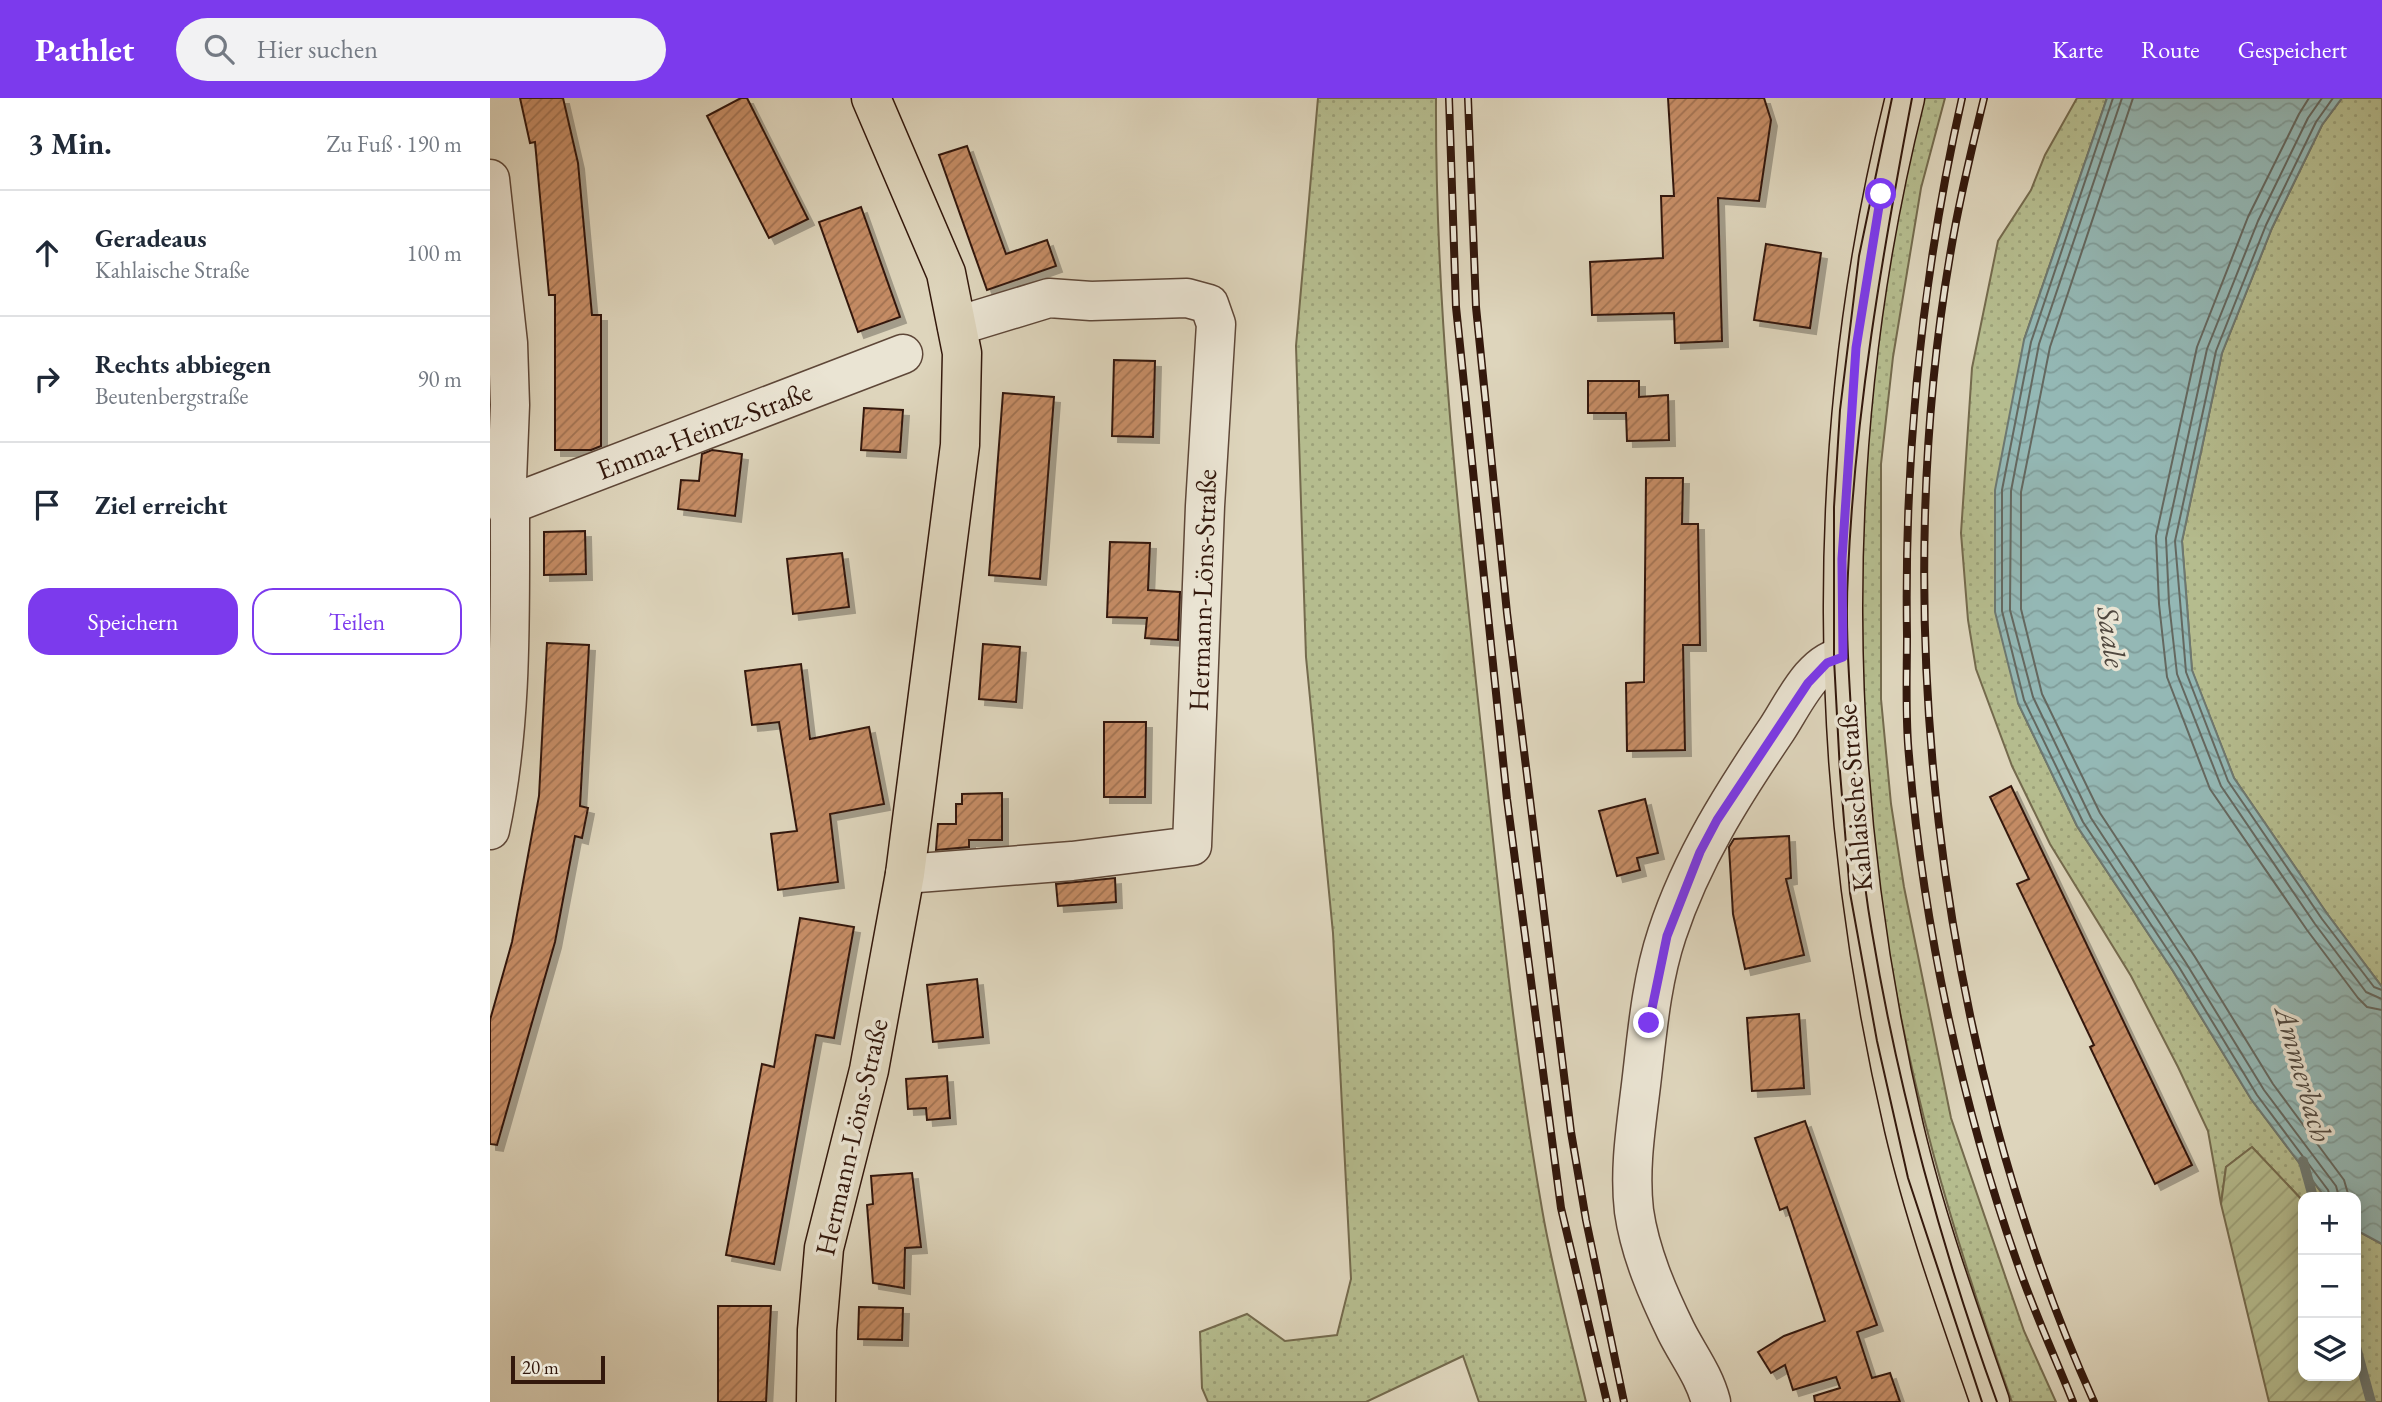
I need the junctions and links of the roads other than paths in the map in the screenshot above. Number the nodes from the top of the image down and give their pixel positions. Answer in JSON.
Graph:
{"nodes":[{"id":1,"x":871,"y":98,"type":"edge"},
{"id":2,"x":1905,"y":98,"type":"edge"},
{"id":3,"x":490,"y":179,"type":"edge"},
{"id":4,"x":957,"y":326,"type":"junction"},
{"id":5,"x":903,"y":354,"type":"dead end"},
{"id":6,"x":506,"y":506,"type":"junction"},
{"id":7,"x":1843,"y":657,"type":"junction"},
{"id":8,"x":490,"y":830,"type":"edge"},
{"id":9,"x":905,"y":874,"type":"junction"},
{"id":10,"x":817,"y":1402,"type":"edge"},
{"id":11,"x":1711,"y":1402,"type":"edge"},
{"id":12,"x":1990,"y":1402,"type":"edge"}],
"edges":[{"from":1,"to":4,"type":"main road","name":"Hermann-Löns-Straße"},
{"from":2,"to":7,"type":"main road","name":"Kahlaische Straße"},
{"from":3,"to":6,"type":"street"},
{"from":4,"to":9,"type":"main road","name":"Hermann-Löns-Straße"},
{"from":4,"to":9,"type":"street","name":"Hermann-Löns-Straße"},
{"from":5,"to":6,"type":"street","name":"Emma-Heintz-Straße"},
{"from":6,"to":8,"type":"street"},
{"from":7,"to":11,"type":"street"},
{"from":7,"to":12,"type":"main road","name":"Kahlaische Straße"},
{"from":9,"to":10,"type":"main road","name":"Hermann-Löns-Straße"}]}
